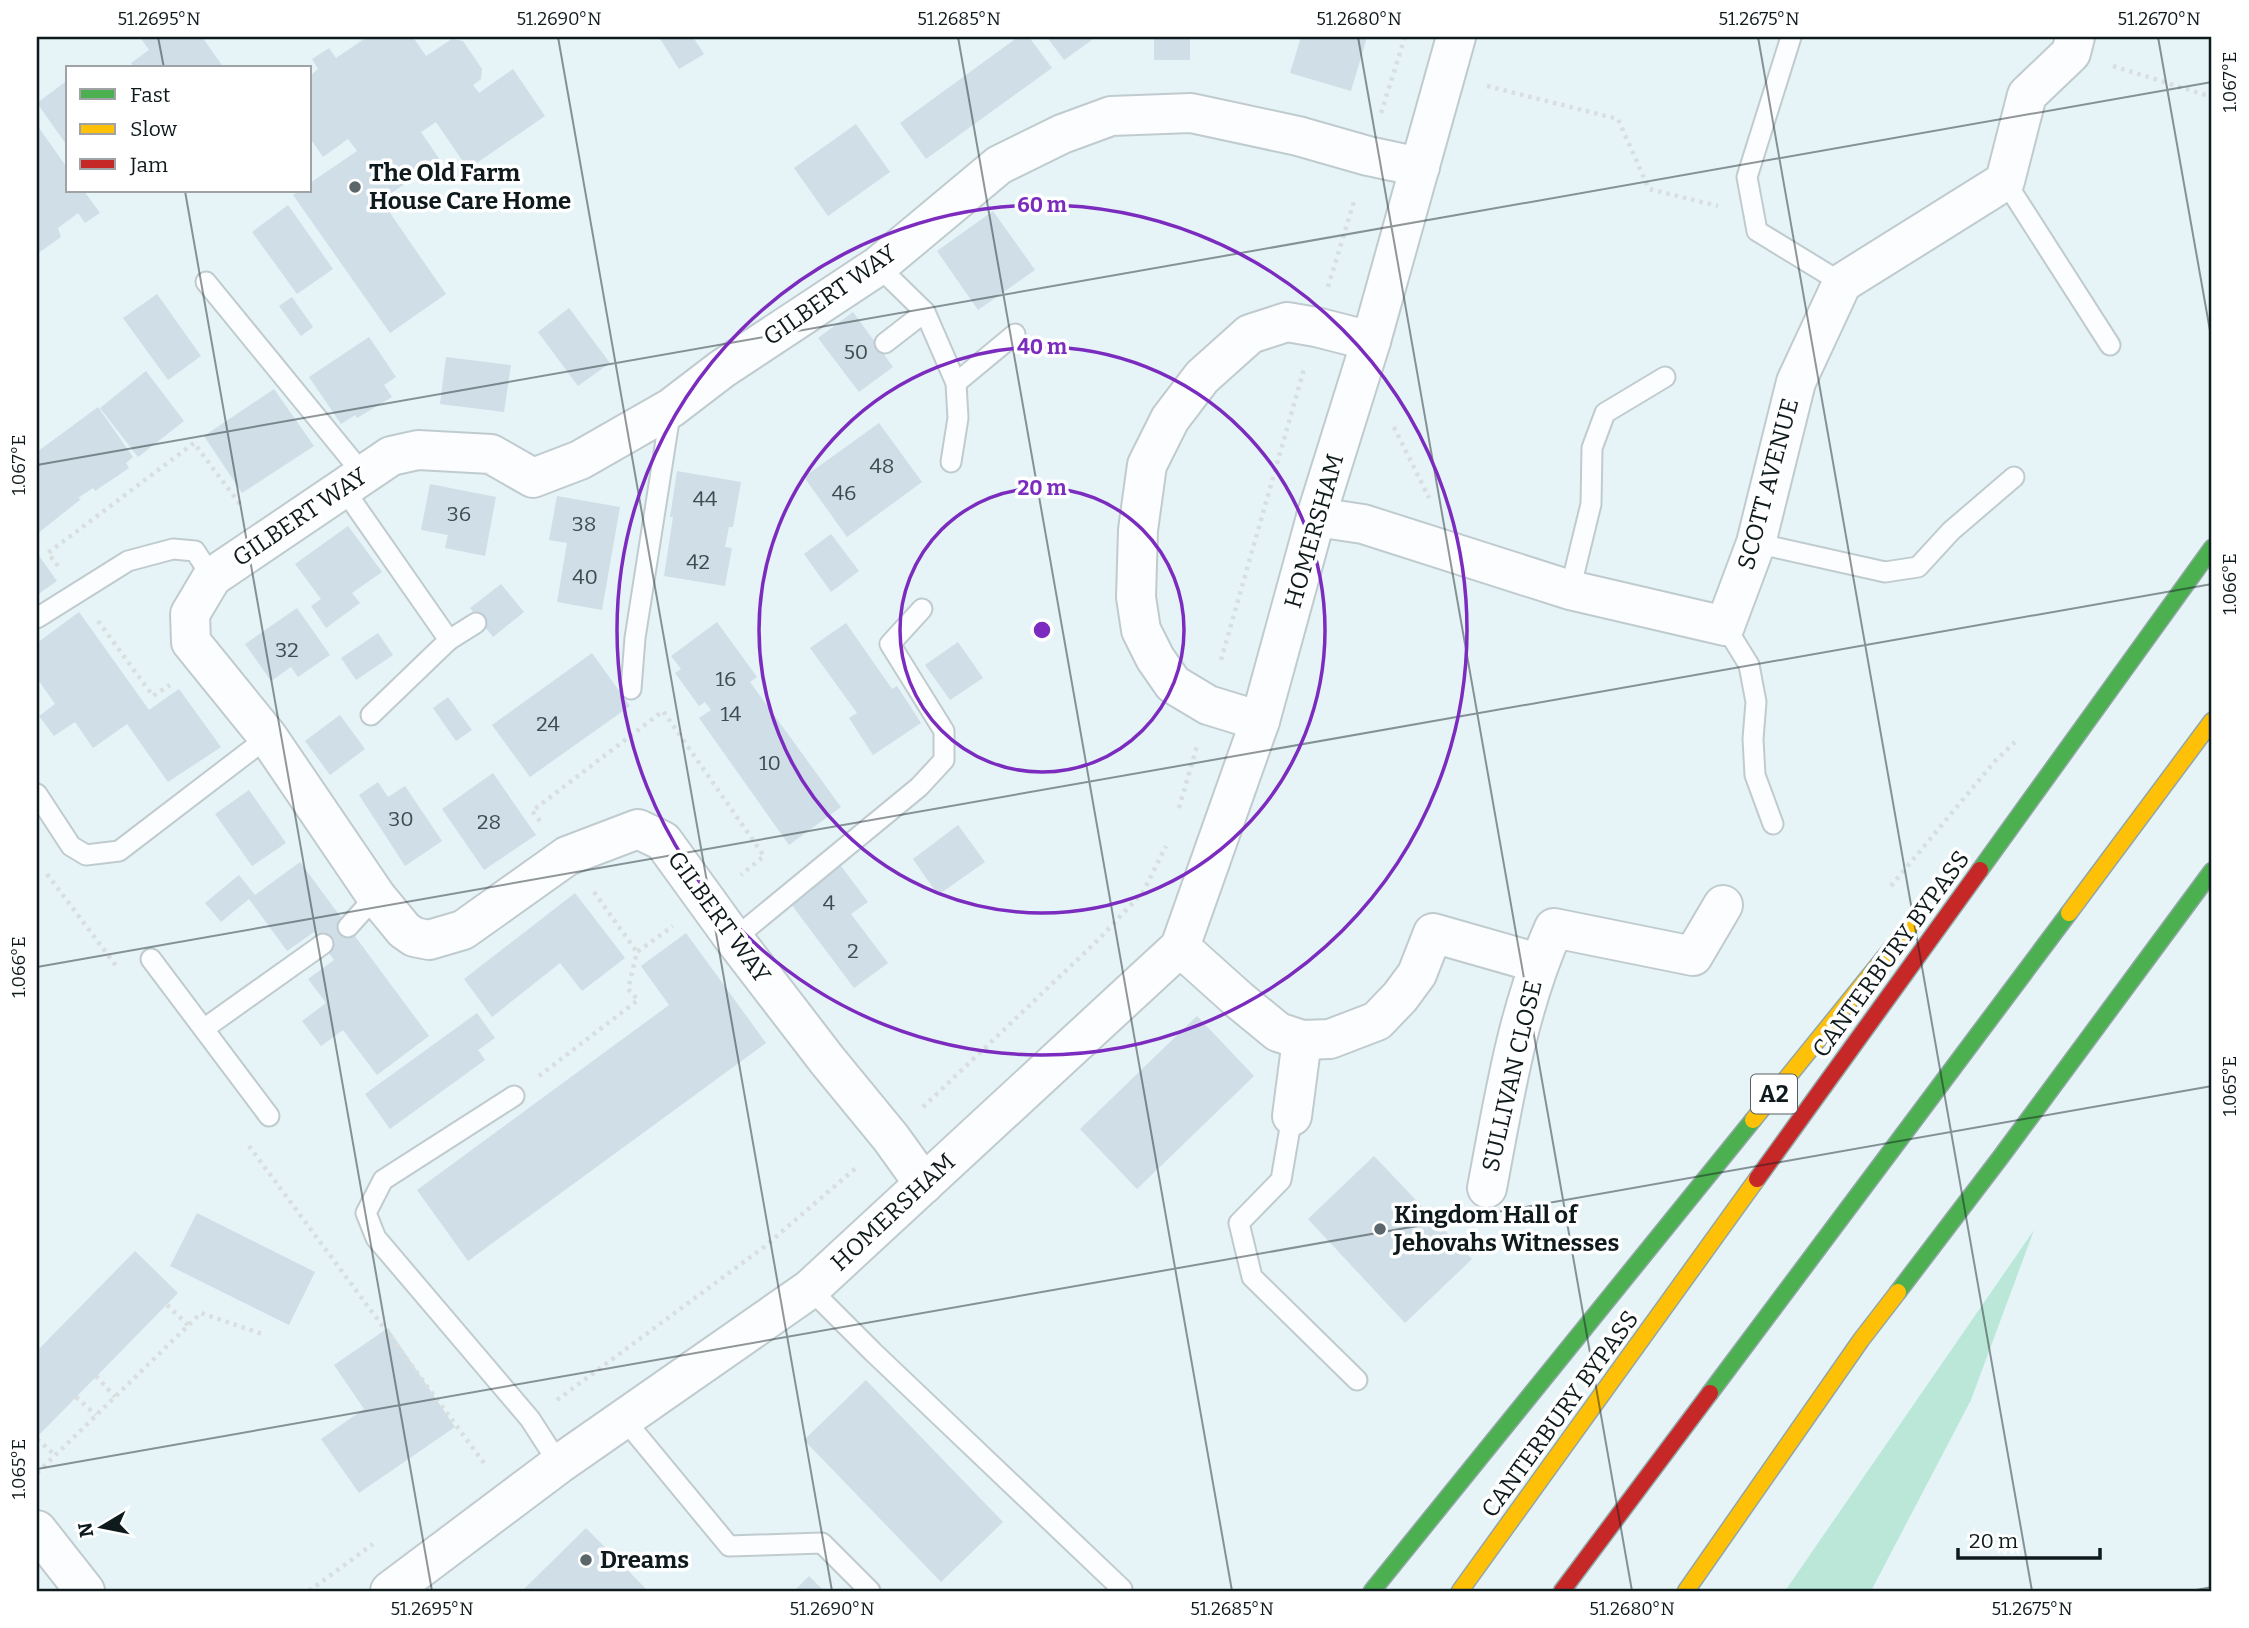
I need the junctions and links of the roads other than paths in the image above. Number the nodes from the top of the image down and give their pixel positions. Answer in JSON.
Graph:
{"nodes":[{"id":1,"x":1455,"y":37,"type":"edge"},
{"id":2,"x":1791,"y":37,"type":"edge"},
{"id":3,"x":2073,"y":45,"type":"edge"},
{"id":4,"x":1420,"y":167,"type":"junction"},
{"id":5,"x":2004,"y":181,"type":"junction"},
{"id":6,"x":878,"y":266,"type":"junction"},
{"id":7,"x":205,"y":282,"type":"dead end"},
{"id":8,"x":1842,"y":283,"type":"junction"},
{"id":9,"x":925,"y":312,"type":"junction"},
{"id":10,"x":1016,"y":334,"type":"dead end"},
{"id":11,"x":1371,"y":341,"type":"junction"},
{"id":12,"x":885,"y":343,"type":"dead end"},
{"id":13,"x":2110,"y":345,"type":"dead end"},
{"id":14,"x":1665,"y":377,"type":"dead end"},
{"id":15,"x":956,"y":383,"type":"junction"},
{"id":16,"x":671,"y":408,"type":"junction"},
{"id":17,"x":951,"y":462,"type":"dead end"},
{"id":18,"x":2014,"y":477,"type":"dead end"},
{"id":19,"x":353,"y":481,"type":"junction"},
{"id":20,"x":1316,"y":517,"type":"junction"},
{"id":21,"x":1756,"y":543,"type":"junction"},
{"id":22,"x":2212,"y":548,"type":"edge"},
{"id":23,"x":212,"y":577,"type":"junction"},
{"id":24,"x":1570,"y":590,"type":"junction"},
{"id":25,"x":2176,"y":596,"type":"junction"},
{"id":26,"x":922,"y":609,"type":"dead end"},
{"id":27,"x":37,"y":618,"type":"edge"},
{"id":28,"x":476,"y":623,"type":"dead end"},
{"id":29,"x":1725,"y":626,"type":"junction"},
{"id":30,"x":449,"y":640,"type":"junction"},
{"id":31,"x":631,"y":689,"type":"dead end"},
{"id":32,"x":371,"y":715,"type":"dead end"},
{"id":33,"x":2212,"y":721,"type":"edge"},
{"id":34,"x":1260,"y":722,"type":"junction"},
{"id":35,"x":268,"y":737,"type":"junction"},
{"id":36,"x":37,"y":794,"type":"edge"},
{"id":37,"x":2001,"y":812,"type":"dead end"},
{"id":38,"x":1773,"y":824,"type":"dead end"},
{"id":39,"x":2212,"y":871,"type":"edge"},
{"id":40,"x":376,"y":896,"type":"junction"},
{"id":41,"x":1723,"y":905,"type":"dead end"},
{"id":42,"x":1923,"y":910,"type":"dead end"},
{"id":43,"x":348,"y":927,"type":"dead end"},
{"id":44,"x":734,"y":939,"type":"junction"},
{"id":45,"x":323,"y":944,"type":"dead end"},
{"id":46,"x":1180,"y":947,"type":"junction"},
{"id":47,"x":151,"y":959,"type":"dead end"},
{"id":48,"x":1538,"y":963,"type":"junction"},
{"id":49,"x":205,"y":1028,"type":"junction"},
{"id":50,"x":1302,"y":1040,"type":"junction"},
{"id":51,"x":514,"y":1096,"type":"road end"},
{"id":52,"x":268,"y":1116,"type":"dead end"},
{"id":53,"x":1292,"y":1116,"type":"joint"},
{"id":54,"x":924,"y":1184,"type":"junction"},
{"id":55,"x":1487,"y":1188,"type":"dead end"},
{"id":56,"x":810,"y":1289,"type":"junction"},
{"id":57,"x":1357,"y":1380,"type":"dead end"},
{"id":58,"x":624,"y":1419,"type":"junction"},
{"id":59,"x":559,"y":1464,"type":"junction"},
{"id":60,"x":37,"y":1530,"type":"edge"},
{"id":61,"x":1122,"y":1589,"type":"dead end"},
{"id":62,"x":85,"y":1591,"type":"edge"},
{"id":63,"x":390,"y":1591,"type":"edge"},
{"id":64,"x":870,"y":1591,"type":"edge"},
{"id":65,"x":1372,"y":1591,"type":"edge"},
{"id":66,"x":1460,"y":1591,"type":"edge"},
{"id":67,"x":1562,"y":1591,"type":"edge"},
{"id":68,"x":1686,"y":1591,"type":"edge"}],
"edges":[{"from":1,"to":4,"type":"street","name":"HOMERSHAM"},
{"from":2,"to":8,"type":"lane"},
{"from":3,"to":5,"type":"street"},
{"from":4,"to":6,"type":"street","name":"GILBERT WAY"},
{"from":4,"to":11,"type":"street","name":"HOMERSHAM"},
{"from":5,"to":8,"type":"street"},
{"from":5,"to":13,"type":"lane"},
{"from":6,"to":9,"type":"lane"},
{"from":6,"to":16,"type":"street","name":"GILBERT WAY"},
{"from":7,"to":19,"type":"lane"},
{"from":8,"to":21,"type":"street","name":"SCOTT AVENUE"},
{"from":9,"to":12,"type":"lane"},
{"from":9,"to":15,"type":"lane"},
{"from":10,"to":15,"type":"lane"},
{"from":11,"to":20,"type":"street","name":"HOMERSHAM"},
{"from":11,"to":34,"type":"street"},
{"from":14,"to":24,"type":"lane"},
{"from":15,"to":17,"type":"lane"},
{"from":16,"to":19,"type":"street","name":"GILBERT WAY"},
{"from":16,"to":31,"type":"lane"},
{"from":18,"to":21,"type":"lane"},
{"from":19,"to":23,"type":"street","name":"GILBERT WAY"},
{"from":19,"to":30,"type":"lane"},
{"from":20,"to":24,"type":"street"},
{"from":20,"to":34,"type":"street","name":"HOMERSHAM"},
{"from":21,"to":29,"type":"street","name":"SCOTT AVENUE"},
{"from":22,"to":25,"type":"highway","name":"CANTERBURY BYPASS","number":"A2"},
{"from":23,"to":27,"type":"lane"},
{"from":23,"to":35,"type":"street","name":"GILBERT WAY"},
{"from":24,"to":29,"type":"street"},
{"from":25,"to":37,"type":"highway","number":"A2"},
{"from":25,"to":66,"type":"highway","name":"CANTERBURY BYPASS","number":"A2"},
{"from":26,"to":44,"type":"lane"},
{"from":28,"to":30,"type":"lane"},
{"from":29,"to":38,"type":"lane"},
{"from":30,"to":32,"type":"lane"},
{"from":33,"to":67,"type":"highway"},
{"from":34,"to":46,"type":"street","name":"HOMERSHAM"},
{"from":35,"to":36,"type":"lane"},
{"from":35,"to":40,"type":"street","name":"GILBERT WAY"},
{"from":39,"to":68,"type":"highway"},
{"from":40,"to":43,"type":"lane"},
{"from":40,"to":44,"type":"street","name":"GILBERT WAY"},
{"from":41,"to":48,"type":"street","name":"SULLIVAN CLOSE"},
{"from":42,"to":65,"type":"highway","number":"A2"},
{"from":44,"to":54,"type":"street","name":"GILBERT WAY"},
{"from":45,"to":49,"type":"lane"},
{"from":46,"to":50,"type":"street"},
{"from":46,"to":54,"type":"street","name":"HOMERSHAM"},
{"from":47,"to":49,"type":"lane"},
{"from":48,"to":50,"type":"street","name":"SULLIVAN CLOSE"},
{"from":48,"to":55,"type":"street","name":"SULLIVAN CLOSE"},
{"from":49,"to":52,"type":"lane"},
{"from":50,"to":53,"type":"street"},
{"from":51,"to":59,"type":"lane"},
{"from":53,"to":57,"type":"lane"},
{"from":54,"to":56,"type":"street","name":"HOMERSHAM"},
{"from":56,"to":58,"type":"street","name":"HOMERSHAM"},
{"from":56,"to":61,"type":"lane"},
{"from":58,"to":59,"type":"street","name":"HOMERSHAM"},
{"from":58,"to":64,"type":"lane"},
{"from":59,"to":63,"type":"street","name":"HOMERSHAM"},
{"from":60,"to":62,"type":"street"}]}
